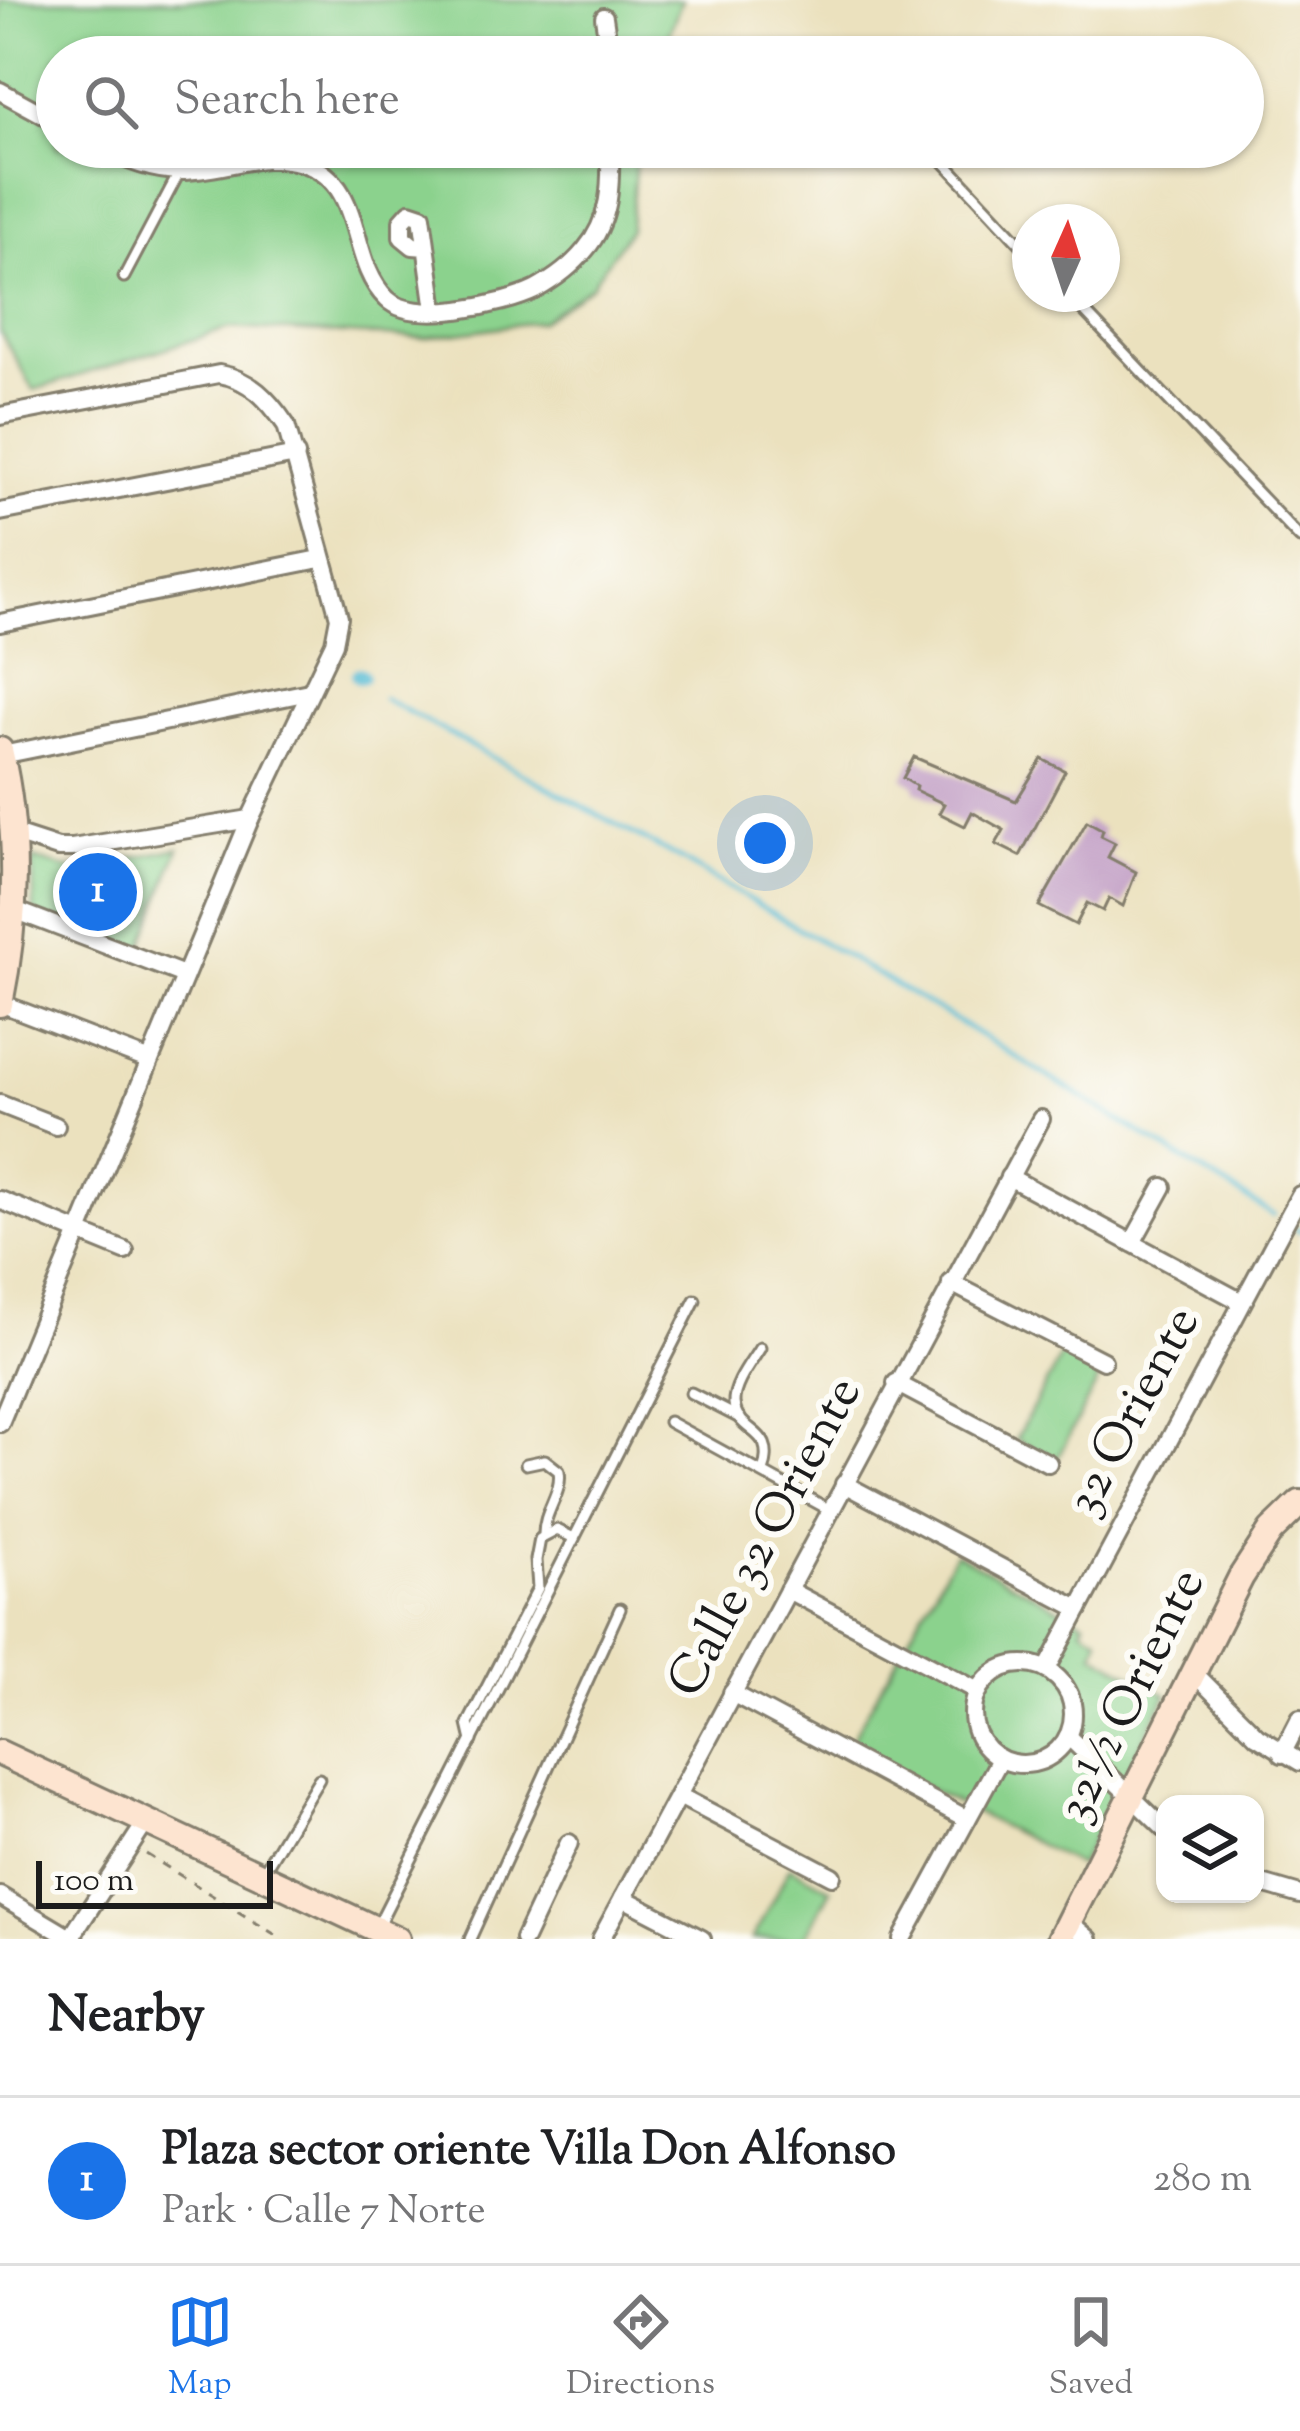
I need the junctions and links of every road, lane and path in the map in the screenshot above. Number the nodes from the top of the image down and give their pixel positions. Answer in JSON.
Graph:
{"nodes":[{"id":1,"x":604,"y":17,"type":"dead end"},
{"id":2,"x":607,"y":36,"type":"edge"},
{"id":3,"x":0,"y":91,"type":"edge"},
{"id":4,"x":36,"y":111,"type":"edge"},
{"id":5,"x":161,"y":168,"type":"edge"},
{"id":6,"x":199,"y":168,"type":"edge"},
{"id":7,"x":313,"y":168,"type":"edge"},
{"id":8,"x":610,"y":168,"type":"edge"},
{"id":9,"x":950,"y":168,"type":"edge"},
{"id":10,"x":180,"y":171,"type":"junction"},
{"id":11,"x":1012,"y":235,"type":"edge"},
{"id":12,"x":426,"y":247,"type":"dead end"},
{"id":13,"x":124,"y":277,"type":"dead end"},
{"id":14,"x":435,"y":310,"type":"junction"},
{"id":15,"x":1085,"y":312,"type":"edge"},
{"id":16,"x":3,"y":410,"type":"edge"},
{"id":17,"x":296,"y":455,"type":"junction"},
{"id":18,"x":0,"y":512,"type":"edge"},
{"id":19,"x":1300,"y":538,"type":"edge"},
{"id":20,"x":320,"y":559,"type":"junction"},
{"id":21,"x":0,"y":623,"type":"edge"},
{"id":22,"x":309,"y":692,"type":"junction"},
{"id":23,"x":0,"y":754,"type":"edge"},
{"id":24,"x":250,"y":819,"type":"junction"},
{"id":25,"x":12,"y":833,"type":"junction"},
{"id":26,"x":12,"y":909,"type":"junction"},
{"id":27,"x":184,"y":975,"type":"junction"},
{"id":28,"x":0,"y":1004,"type":"edge"},
{"id":29,"x":148,"y":1060,"type":"junction"},
{"id":30,"x":0,"y":1104,"type":"edge"},
{"id":31,"x":1040,"y":1118,"type":"dead end"},
{"id":32,"x":56,"y":1126,"type":"dead end"},
{"id":33,"x":1009,"y":1177,"type":"junction"},
{"id":34,"x":1163,"y":1187,"type":"dead end"},
{"id":35,"x":1300,"y":1195,"type":"edge"},
{"id":36,"x":0,"y":1199,"type":"edge"},
{"id":37,"x":78,"y":1231,"type":"junction"},
{"id":38,"x":1132,"y":1243,"type":"junction"},
{"id":39,"x":125,"y":1250,"type":"dead end"},
{"id":40,"x":951,"y":1283,"type":"junction"},
{"id":41,"x":695,"y":1300,"type":"dead end"},
{"id":42,"x":1240,"y":1301,"type":"junction"},
{"id":43,"x":760,"y":1348,"type":"dead end"},
{"id":44,"x":1103,"y":1361,"type":"dead end"},
{"id":45,"x":896,"y":1383,"type":"junction"},
{"id":46,"x":691,"y":1393,"type":"dead end"},
{"id":47,"x":4,"y":1400,"type":"edge"},
{"id":48,"x":740,"y":1418,"type":"junction"},
{"id":49,"x":669,"y":1422,"type":"dead end"},
{"id":50,"x":0,"y":1423,"type":"edge"},
{"id":51,"x":1048,"y":1463,"type":"dead end"},
{"id":52,"x":526,"y":1464,"type":"dead end"},
{"id":53,"x":763,"y":1472,"type":"junction"},
{"id":54,"x":844,"y":1484,"type":"junction"},
{"id":55,"x":1300,"y":1503,"type":"edge"},
{"id":56,"x":830,"y":1510,"type":"junction"},
{"id":57,"x":544,"y":1535,"type":"junction"},
{"id":58,"x":574,"y":1538,"type":"junction"},
{"id":59,"x":788,"y":1590,"type":"junction"},
{"id":60,"x":620,"y":1609,"type":"dead end"},
{"id":61,"x":1079,"y":1609,"type":"junction"},
{"id":62,"x":1046,"y":1669,"type":"junction"},
{"id":63,"x":1192,"y":1671,"type":"junction"},
{"id":64,"x":978,"y":1690,"type":"junction"},
{"id":65,"x":733,"y":1694,"type":"junction"},
{"id":66,"x":1300,"y":1719,"type":"edge"},
{"id":67,"x":1068,"y":1736,"type":"junction"},
{"id":68,"x":472,"y":1741,"type":"junction"},
{"id":69,"x":0,"y":1753,"type":"edge"},
{"id":70,"x":1282,"y":1754,"type":"junction"},
{"id":71,"x":1000,"y":1759,"type":"junction"},
{"id":72,"x":1300,"y":1762,"type":"edge"},
{"id":73,"x":319,"y":1779,"type":"dead end"},
{"id":74,"x":680,"y":1796,"type":"junction"},
{"id":75,"x":1132,"y":1796,"type":"junction"},
{"id":76,"x":967,"y":1819,"type":"junction"},
{"id":77,"x":1156,"y":1820,"type":"edge"},
{"id":78,"x":146,"y":1822,"type":"junction"},
{"id":79,"x":569,"y":1843,"type":"dead end"},
{"id":80,"x":131,"y":1846,"type":"junction"},
{"id":81,"x":260,"y":1875,"type":"junction"},
{"id":82,"x":832,"y":1876,"type":"dead end"},
{"id":83,"x":1264,"y":1885,"type":"edge"},
{"id":84,"x":1300,"y":1895,"type":"edge"},
{"id":85,"x":0,"y":1896,"type":"edge"},
{"id":86,"x":623,"y":1898,"type":"junction"},
{"id":87,"x":1064,"y":1931,"type":"edge"},
{"id":88,"x":387,"y":1934,"type":"edge"},
{"id":89,"x":71,"y":1939,"type":"edge"},
{"id":90,"x":282,"y":1939,"type":"edge"},
{"id":91,"x":470,"y":1939,"type":"edge"},
{"id":92,"x":524,"y":1939,"type":"edge"},
{"id":93,"x":601,"y":1939,"type":"edge"},
{"id":94,"x":701,"y":1939,"type":"edge"},
{"id":95,"x":902,"y":1939,"type":"edge"},
{"id":96,"x":1089,"y":1939,"type":"edge"}],
"edges":[{"from":1,"to":2,"type":"street"},
{"from":3,"to":4,"type":"street"},
{"from":5,"to":10,"type":"street"},
{"from":6,"to":10,"type":"street"},
{"from":7,"to":14,"type":"street"},
{"from":8,"to":14,"type":"street"},
{"from":9,"to":11,"type":"lane"},
{"from":10,"to":13,"type":"lane"},
{"from":12,"to":14,"type":"street"},
{"from":15,"to":19,"type":"lane"},
{"from":16,"to":17,"type":"street"},
{"from":17,"to":18,"type":"street"},
{"from":17,"to":20,"type":"street"},
{"from":20,"to":21,"type":"street"},
{"from":20,"to":22,"type":"street"},
{"from":22,"to":23,"type":"street"},
{"from":22,"to":24,"type":"street"},
{"from":23,"to":25,"type":"street"},
{"from":24,"to":25,"type":"street"},
{"from":24,"to":27,"type":"street"},
{"from":25,"to":26,"type":"street"},
{"from":26,"to":27,"type":"street"},
{"from":26,"to":28,"type":"street"},
{"from":27,"to":29,"type":"street"},
{"from":28,"to":29,"type":"street"},
{"from":29,"to":37,"type":"street"},
{"from":30,"to":32,"type":"street"},
{"from":31,"to":33,"type":"street","name":"Calle 32 Oriente"},
{"from":33,"to":38,"type":"street"},
{"from":33,"to":40,"type":"street","name":"Calle 32 Oriente"},
{"from":34,"to":38,"type":"street"},
{"from":35,"to":42,"type":"street","name":"32 Oriente"},
{"from":36,"to":37,"type":"street"},
{"from":37,"to":39,"type":"street"},
{"from":37,"to":47,"type":"street"},
{"from":38,"to":42,"type":"street"},
{"from":40,"to":44,"type":"street"},
{"from":40,"to":45,"type":"street","name":"Calle 32 Oriente"},
{"from":41,"to":58,"type":"lane"},
{"from":42,"to":61,"type":"street","name":"32 Oriente"},
{"from":43,"to":48,"type":"lane"},
{"from":45,"to":51,"type":"street"},
{"from":45,"to":54,"type":"street","name":"Calle 32 Oriente"},
{"from":46,"to":48,"type":"lane"},
{"from":47,"to":50,"type":"street"},
{"from":48,"to":53,"type":"lane"},
{"from":49,"to":53,"type":"lane"},
{"from":52,"to":57,"type":"lane"},
{"from":53,"to":56,"type":"lane"},
{"from":54,"to":56,"type":"street","name":"Calle 32 Oriente"},
{"from":54,"to":61,"type":"street"},
{"from":55,"to":63,"type":"street","name":"32½ Oriente"},
{"from":56,"to":59,"type":"street","name":"Calle 32 Oriente"},
{"from":57,"to":58,"type":"lane"},
{"from":57,"to":68,"type":"lane"},
{"from":58,"to":68,"type":"lane"},
{"from":59,"to":64,"type":"street"},
{"from":59,"to":65,"type":"street","name":"Calle 32 Oriente"},
{"from":60,"to":91,"type":"lane"},
{"from":61,"to":62,"type":"street","name":"32 Oriente"},
{"from":62,"to":64,"type":"street"},
{"from":62,"to":67,"type":"street"},
{"from":63,"to":70,"type":"street"},
{"from":63,"to":75,"type":"street","name":"32½ Oriente"},
{"from":64,"to":71,"type":"street"},
{"from":65,"to":74,"type":"street","name":"Calle 32 Oriente"},
{"from":65,"to":76,"type":"street"},
{"from":66,"to":70,"type":"street"},
{"from":67,"to":71,"type":"street"},
{"from":67,"to":75,"type":"street"},
{"from":68,"to":88,"type":"lane"},
{"from":69,"to":78,"type":"street"},
{"from":70,"to":72,"type":"street"},
{"from":71,"to":76,"type":"street"},
{"from":73,"to":81,"type":"lane"},
{"from":74,"to":82,"type":"street"},
{"from":74,"to":86,"type":"street","name":"Calle 32 Oriente"},
{"from":75,"to":77,"type":"street"},
{"from":75,"to":87,"type":"street","name":"32½ Oriente"},
{"from":76,"to":95,"type":"street"},
{"from":78,"to":80,"type":"street"},
{"from":78,"to":81,"type":"street"},
{"from":79,"to":92,"type":"street"},
{"from":80,"to":89,"type":"street"},
{"from":80,"to":90,"type":"path"},
{"from":81,"to":88,"type":"street"},
{"from":83,"to":84,"type":"street"},
{"from":85,"to":89,"type":"street"},
{"from":86,"to":93,"type":"street","name":"Calle 32 Oriente"},
{"from":86,"to":94,"type":"street"},
{"from":87,"to":96,"type":"street"}]}
